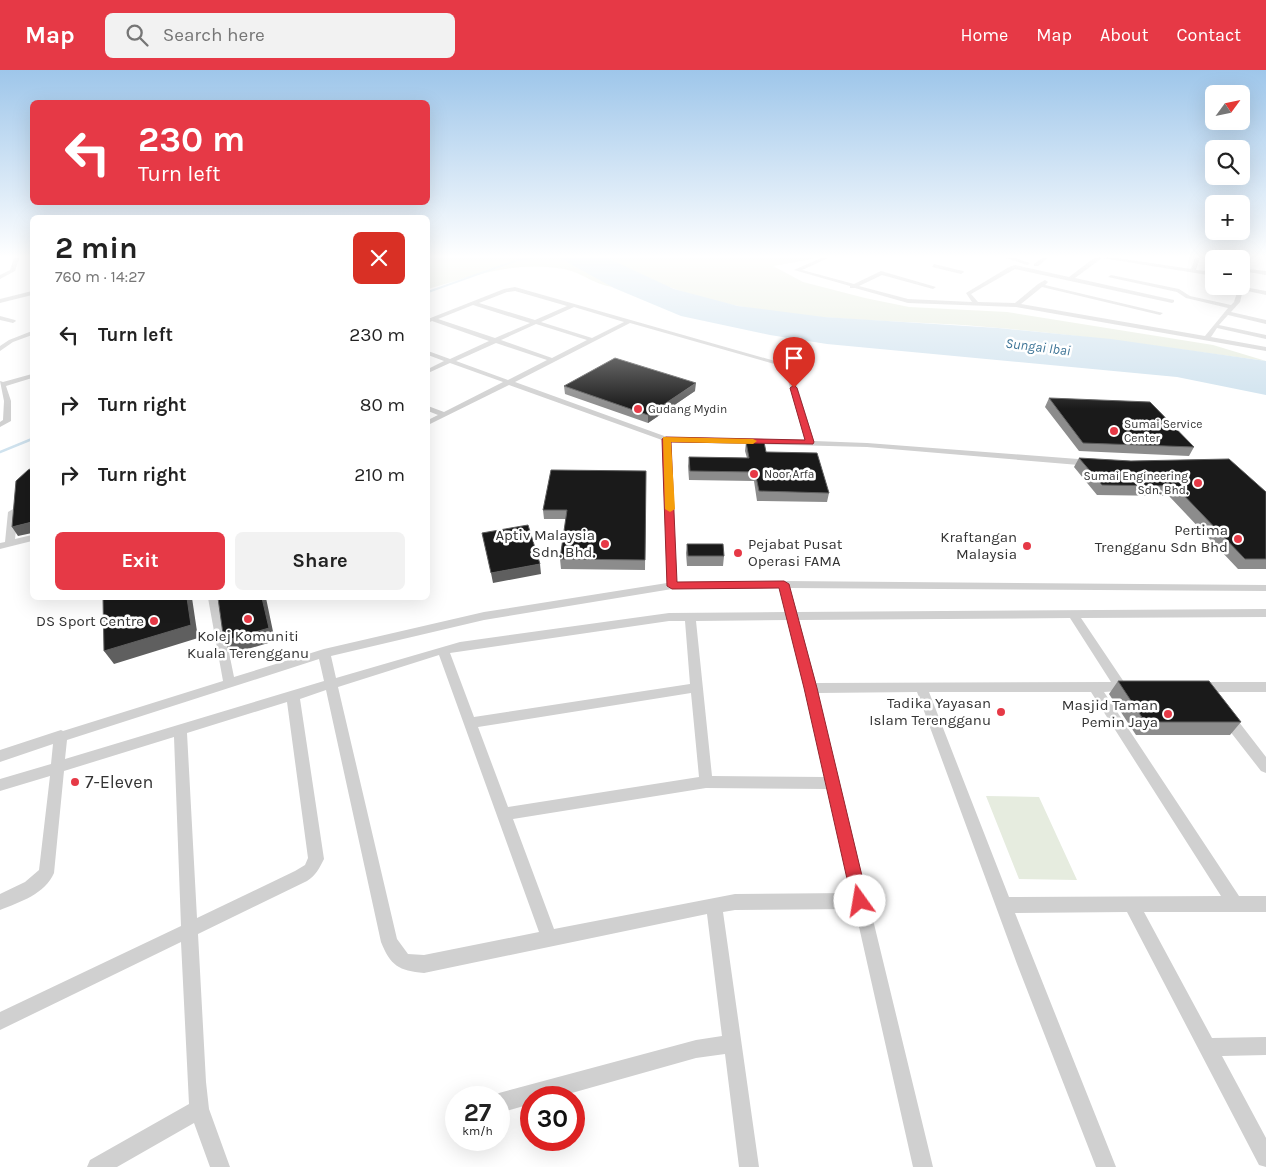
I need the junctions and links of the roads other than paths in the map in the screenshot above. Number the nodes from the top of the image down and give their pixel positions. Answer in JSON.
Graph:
{"nodes":[{"id":1,"x":465,"y":306,"type":"edge"},
{"id":2,"x":484,"y":306,"type":"edge"},
{"id":3,"x":571,"y":306,"type":"edge"},
{"id":4,"x":578,"y":306,"type":"edge"},
{"id":5,"x":1029,"y":306,"type":"edge"},
{"id":6,"x":1130,"y":306,"type":"edge"},
{"id":7,"x":1167,"y":306,"type":"edge"},
{"id":8,"x":1218,"y":306,"type":"edge"},
{"id":9,"x":1234,"y":306,"type":"edge"},
{"id":10,"x":1231,"y":310,"type":"junction"},
{"id":11,"x":1160,"y":313,"type":"junction"},
{"id":12,"x":0,"y":318,"type":"edge"},
{"id":13,"x":430,"y":320,"type":"edge"},
{"id":14,"x":430,"y":320,"type":"edge"},
{"id":15,"x":14,"y":321,"type":"dead end"},
{"id":16,"x":630,"y":321,"type":"junction"},
{"id":17,"x":536,"y":322,"type":"junction"},
{"id":18,"x":1266,"y":322,"type":"edge"},
{"id":19,"x":1215,"y":326,"type":"junction"},
{"id":20,"x":1148,"y":327,"type":"junction"},
{"id":21,"x":30,"y":334,"type":"edge"},
{"id":22,"x":1266,"y":337,"type":"edge"},
{"id":23,"x":1207,"y":338,"type":"junction"},
{"id":24,"x":495,"y":340,"type":"junction"},
{"id":25,"x":593,"y":340,"type":"junction"},
{"id":26,"x":1266,"y":348,"type":"edge"},
{"id":27,"x":0,"y":349,"type":"edge"},
{"id":28,"x":430,"y":354,"type":"edge"},
{"id":29,"x":554,"y":360,"type":"junction"},
{"id":30,"x":449,"y":361,"type":"junction"},
{"id":31,"x":430,"y":370,"type":"edge"},
{"id":32,"x":30,"y":376,"type":"edge"},
{"id":33,"x":1,"y":382,"type":"edge"},
{"id":34,"x":508,"y":383,"type":"junction"},
{"id":35,"x":430,"y":409,"type":"edge"},
{"id":36,"x":444,"y":415,"type":"junction"},
{"id":37,"x":430,"y":422,"type":"edge"},
{"id":38,"x":0,"y":424,"type":"edge"},
{"id":39,"x":666,"y":439,"type":"junction"},
{"id":40,"x":810,"y":442,"type":"junction"},
{"id":41,"x":1098,"y":464,"type":"edge"},
{"id":42,"x":15,"y":498,"type":"edge"},
{"id":43,"x":30,"y":539,"type":"edge"},
{"id":44,"x":5,"y":545,"type":"edge"},
{"id":45,"x":784,"y":584,"type":"junction"},
{"id":46,"x":672,"y":586,"type":"junction"},
{"id":47,"x":1266,"y":588,"type":"edge"},
{"id":48,"x":213,"y":600,"type":"edge"},
{"id":49,"x":1266,"y":613,"type":"edge"},
{"id":50,"x":1073,"y":614,"type":"junction"},
{"id":51,"x":792,"y":615,"type":"junction"},
{"id":52,"x":690,"y":616,"type":"junction"},
{"id":53,"x":443,"y":650,"type":"junction"},
{"id":54,"x":324,"y":653,"type":"junction"},
{"id":55,"x":229,"y":682,"type":"junction"},
{"id":56,"x":321,"y":687,"type":"junction"},
{"id":57,"x":921,"y":687,"type":"junction"},
{"id":58,"x":1094,"y":687,"type":"junction"},
{"id":59,"x":1120,"y":687,"type":"junction"},
{"id":60,"x":1139,"y":687,"type":"edge"},
{"id":61,"x":1185,"y":687,"type":"edge"},
{"id":62,"x":1204,"y":687,"type":"junction"},
{"id":63,"x":1266,"y":687,"type":"edge"},
{"id":64,"x":696,"y":688,"type":"junction"},
{"id":65,"x":811,"y":688,"type":"junction"},
{"id":66,"x":293,"y":697,"type":"junction"},
{"id":67,"x":470,"y":723,"type":"junction"},
{"id":68,"x":180,"y":730,"type":"junction"},
{"id":69,"x":60,"y":735,"type":"junction"},
{"id":70,"x":0,"y":756,"type":"edge"},
{"id":71,"x":1266,"y":767,"type":"edge"},
{"id":72,"x":58,"y":768,"type":"junction"},
{"id":73,"x":706,"y":782,"type":"junction"},
{"id":74,"x":832,"y":783,"type":"junction"},
{"id":75,"x":0,"y":785,"type":"edge"},
{"id":76,"x":504,"y":814,"type":"junction"},
{"id":77,"x":860,"y":901,"type":"junction"},
{"id":78,"x":0,"y":902,"type":"edge"},
{"id":79,"x":1132,"y":904,"type":"junction"},
{"id":80,"x":1235,"y":904,"type":"junction"},
{"id":81,"x":1266,"y":904,"type":"edge"},
{"id":82,"x":714,"y":905,"type":"junction"},
{"id":83,"x":1004,"y":905,"type":"junction"},
{"id":84,"x":189,"y":930,"type":"junction"},
{"id":85,"x":549,"y":937,"type":"junction"},
{"id":86,"x":0,"y":1021,"type":"edge"},
{"id":87,"x":732,"y":1044,"type":"junction"},
{"id":88,"x":1266,"y":1046,"type":"edge"},
{"id":89,"x":1207,"y":1047,"type":"junction"},
{"id":90,"x":510,"y":1100,"type":"edge"},
{"id":91,"x":199,"y":1110,"type":"junction"},
{"id":92,"x":1266,"y":1158,"type":"edge"},
{"id":93,"x":97,"y":1167,"type":"edge"},
{"id":94,"x":220,"y":1167,"type":"edge"},
{"id":95,"x":749,"y":1167,"type":"edge"},
{"id":96,"x":923,"y":1167,"type":"edge"},
{"id":97,"x":1106,"y":1167,"type":"edge"}],
"edges":[{"from":1,"to":13,"type":"street"},
{"from":2,"to":17,"type":"street"},
{"from":3,"to":17,"type":"street"},
{"from":4,"to":16,"type":"street"},
{"from":5,"to":20,"type":"street"},
{"from":6,"to":11,"type":"street"},
{"from":7,"to":11,"type":"street"},
{"from":8,"to":10,"type":"street"},
{"from":9,"to":10,"type":"street"},
{"from":10,"to":18,"type":"street"},
{"from":10,"to":19,"type":"street"},
{"from":11,"to":20,"type":"street"},
{"from":12,"to":15,"type":"street"},
{"from":14,"to":24,"type":"street"},
{"from":16,"to":25,"type":"street"},
{"from":16,"to":40,"type":"street"},
{"from":17,"to":24,"type":"street"},
{"from":17,"to":25,"type":"street"},
{"from":19,"to":22,"type":"street"},
{"from":19,"to":23,"type":"street"},
{"from":20,"to":23,"type":"street"},
{"from":21,"to":27,"type":"street"},
{"from":23,"to":26,"type":"street"},
{"from":24,"to":29,"type":"street"},
{"from":24,"to":30,"type":"street"},
{"from":25,"to":29,"type":"street"},
{"from":28,"to":30,"type":"street"},
{"from":29,"to":34,"type":"street"},
{"from":30,"to":31,"type":"street"},
{"from":30,"to":34,"type":"street"},
{"from":32,"to":33,"type":"street"},
{"from":33,"to":38,"type":"street"},
{"from":34,"to":36,"type":"street"},
{"from":34,"to":39,"type":"street"},
{"from":35,"to":36,"type":"street"},
{"from":36,"to":37,"type":"street"},
{"from":39,"to":40,"type":"street"},
{"from":39,"to":46,"type":"street"},
{"from":40,"to":41,"type":"street"},
{"from":42,"to":44,"type":"street"},
{"from":43,"to":44,"type":"street"},
{"from":45,"to":46,"type":"street"},
{"from":45,"to":47,"type":"street"},
{"from":45,"to":51,"type":"street"},
{"from":46,"to":54,"type":"street"},
{"from":48,"to":55,"type":"street"},
{"from":49,"to":50,"type":"street"},
{"from":50,"to":51,"type":"street"},
{"from":50,"to":59,"type":"street"},
{"from":51,"to":52,"type":"street"},
{"from":51,"to":65,"type":"street"},
{"from":52,"to":53,"type":"street"},
{"from":52,"to":64,"type":"street"},
{"from":53,"to":56,"type":"street"},
{"from":53,"to":67,"type":"street"},
{"from":54,"to":55,"type":"street"},
{"from":54,"to":56,"type":"street"},
{"from":55,"to":69,"type":"street"},
{"from":56,"to":66,"type":"street"},
{"from":56,"to":85,"type":"street"},
{"from":57,"to":58,"type":"street"},
{"from":57,"to":65,"type":"street"},
{"from":57,"to":83,"type":"street"},
{"from":58,"to":59,"type":"street"},
{"from":58,"to":80,"type":"street"},
{"from":59,"to":60,"type":"street"},
{"from":61,"to":62,"type":"street"},
{"from":62,"to":63,"type":"street"},
{"from":62,"to":71,"type":"street"},
{"from":64,"to":67,"type":"street"},
{"from":64,"to":73,"type":"street"},
{"from":65,"to":74,"type":"street"},
{"from":66,"to":68,"type":"street"},
{"from":66,"to":84,"type":"street"},
{"from":67,"to":76,"type":"street"},
{"from":68,"to":72,"type":"street"},
{"from":68,"to":84,"type":"street"},
{"from":69,"to":70,"type":"street"},
{"from":69,"to":72,"type":"street"},
{"from":72,"to":75,"type":"street"},
{"from":72,"to":78,"type":"street"},
{"from":73,"to":74,"type":"street"},
{"from":73,"to":76,"type":"street"},
{"from":74,"to":77,"type":"street"},
{"from":76,"to":85,"type":"street"},
{"from":77,"to":82,"type":"street"},
{"from":77,"to":96,"type":"street"},
{"from":79,"to":80,"type":"street"},
{"from":79,"to":83,"type":"street"},
{"from":79,"to":89,"type":"street"},
{"from":80,"to":81,"type":"street"},
{"from":82,"to":85,"type":"street"},
{"from":82,"to":87,"type":"street"},
{"from":83,"to":97,"type":"street"},
{"from":84,"to":86,"type":"street"},
{"from":84,"to":91,"type":"street"},
{"from":87,"to":90,"type":"street"},
{"from":87,"to":95,"type":"street"},
{"from":88,"to":89,"type":"street"},
{"from":89,"to":92,"type":"street"},
{"from":91,"to":93,"type":"street"},
{"from":91,"to":94,"type":"street"}]}
